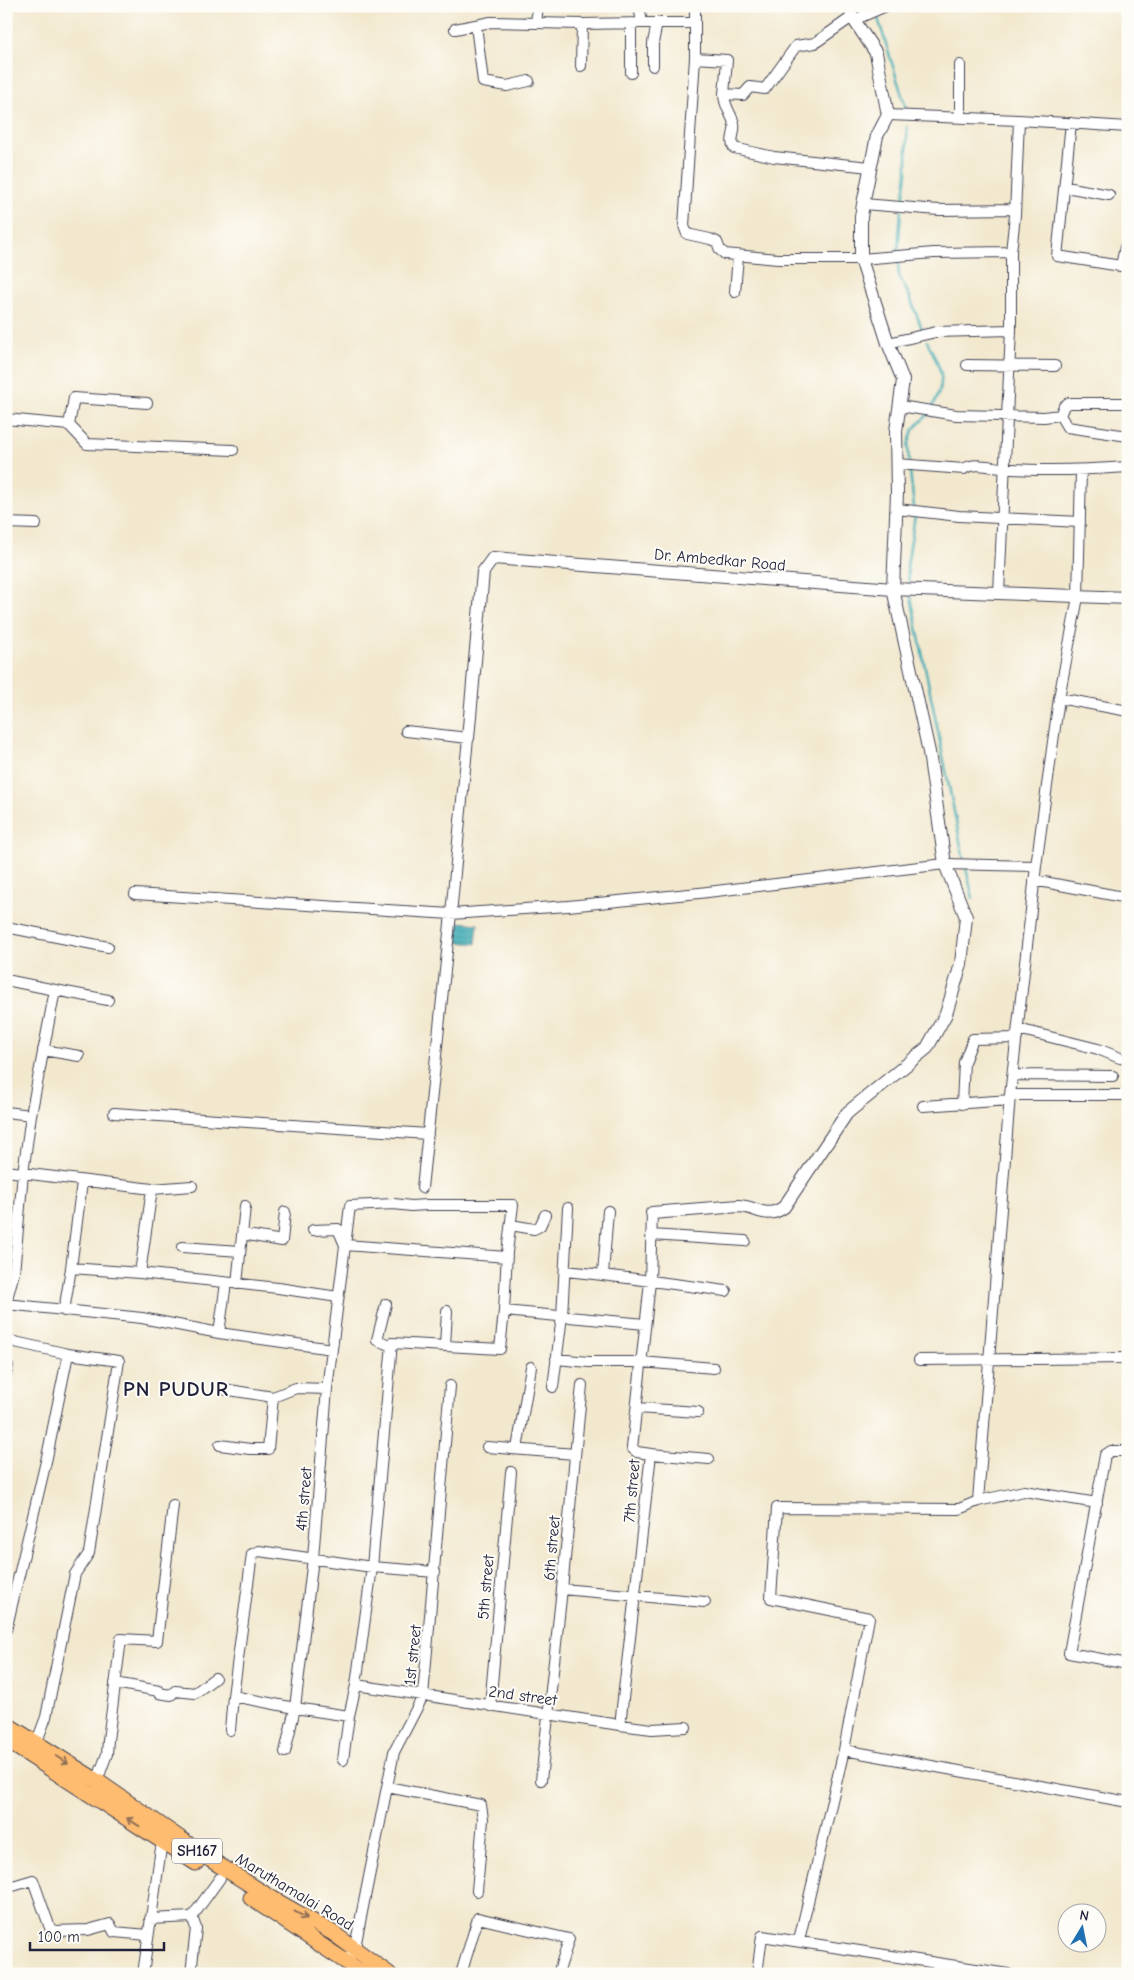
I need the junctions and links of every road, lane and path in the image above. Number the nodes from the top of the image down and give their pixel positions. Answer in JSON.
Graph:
{"nodes":[{"id":1,"x":538,"y":6,"type":"edge"},
{"id":2,"x":639,"y":6,"type":"edge"},
{"id":3,"x":695,"y":6,"type":"edge"},
{"id":4,"x":886,"y":6,"type":"edge"},
{"id":5,"x":852,"y":14,"type":"edge"},
{"id":6,"x":536,"y":23,"type":"junction"},
{"id":7,"x":631,"y":23,"type":"junction"},
{"id":8,"x":642,"y":23,"type":"junction"},
{"id":9,"x":657,"y":23,"type":"junction"},
{"id":10,"x":695,"y":23,"type":"junction"},
{"id":11,"x":582,"y":24,"type":"junction"},
{"id":12,"x":476,"y":25,"type":"junction"},
{"id":13,"x":455,"y":29,"type":"dead end"},
{"id":14,"x":696,"y":58,"type":"junction"},
{"id":15,"x":960,"y":65,"type":"dead end"},
{"id":16,"x":581,"y":66,"type":"dead end"},
{"id":17,"x":653,"y":66,"type":"dead end"},
{"id":18,"x":631,"y":73,"type":"dead end"},
{"id":19,"x":529,"y":81,"type":"dead end"},
{"id":20,"x":724,"y":94,"type":"junction"},
{"id":21,"x":888,"y":116,"type":"junction"},
{"id":22,"x":960,"y":118,"type":"junction"},
{"id":23,"x":1019,"y":120,"type":"junction"},
{"id":24,"x":1071,"y":123,"type":"junction"},
{"id":25,"x":1128,"y":126,"type":"edge"},
{"id":26,"x":870,"y":167,"type":"junction"},
{"id":27,"x":1066,"y":186,"type":"junction"},
{"id":28,"x":1109,"y":195,"type":"dead end"},
{"id":29,"x":863,"y":204,"type":"junction"},
{"id":30,"x":1015,"y":209,"type":"junction"},
{"id":31,"x":1125,"y":247,"type":"dead end"},
{"id":32,"x":1011,"y":252,"type":"junction"},
{"id":33,"x":738,"y":256,"type":"junction"},
{"id":34,"x":861,"y":259,"type":"junction"},
{"id":35,"x":735,"y":292,"type":"dead end"},
{"id":36,"x":1010,"y":330,"type":"junction"},
{"id":37,"x":888,"y":343,"type":"junction"},
{"id":38,"x":1009,"y":364,"type":"junction"},
{"id":39,"x":967,"y":365,"type":"dead end"},
{"id":40,"x":1055,"y":366,"type":"dead end"},
{"id":41,"x":147,"y":403,"type":"dead end"},
{"id":42,"x":1128,"y":403,"type":"edge"},
{"id":43,"x":900,"y":406,"type":"junction"},
{"id":44,"x":1006,"y":415,"type":"junction"},
{"id":45,"x":1060,"y":415,"type":"junction"},
{"id":46,"x":6,"y":418,"type":"edge"},
{"id":47,"x":69,"y":425,"type":"junction"},
{"id":48,"x":1128,"y":436,"type":"edge"},
{"id":49,"x":234,"y":450,"type":"dead end"},
{"id":50,"x":896,"y":464,"type":"junction"},
{"id":51,"x":1128,"y":467,"type":"edge"},
{"id":52,"x":1004,"y":468,"type":"junction"},
{"id":53,"x":1081,"y":471,"type":"junction"},
{"id":54,"x":897,"y":509,"type":"junction"},
{"id":55,"x":1002,"y":518,"type":"junction"},
{"id":56,"x":6,"y":522,"type":"edge"},
{"id":57,"x":1080,"y":522,"type":"junction"},
{"id":58,"x":36,"y":524,"type":"dead end"},
{"id":59,"x":893,"y":589,"type":"junction"},
{"id":60,"x":999,"y":593,"type":"junction"},
{"id":61,"x":1078,"y":597,"type":"junction"},
{"id":62,"x":1128,"y":598,"type":"edge"},
{"id":63,"x":1059,"y":698,"type":"junction"},
{"id":64,"x":1128,"y":711,"type":"edge"},
{"id":65,"x":406,"y":731,"type":"dead end"},
{"id":66,"x":468,"y":738,"type":"junction"},
{"id":67,"x":945,"y":864,"type":"junction"},
{"id":68,"x":1036,"y":866,"type":"junction"},
{"id":69,"x":1034,"y":880,"type":"junction"},
{"id":70,"x":135,"y":894,"type":"dead end"},
{"id":71,"x":1128,"y":898,"type":"edge"},
{"id":72,"x":451,"y":914,"type":"junction"},
{"id":73,"x":6,"y":927,"type":"edge"},
{"id":74,"x":108,"y":947,"type":"dead end"},
{"id":75,"x":6,"y":980,"type":"edge"},
{"id":76,"x":54,"y":990,"type":"junction"},
{"id":77,"x":108,"y":1000,"type":"dead end"},
{"id":78,"x":1017,"y":1034,"type":"junction"},
{"id":79,"x":42,"y":1050,"type":"junction"},
{"id":80,"x":79,"y":1056,"type":"dead end"},
{"id":81,"x":1120,"y":1058,"type":"dead end"},
{"id":82,"x":1012,"y":1075,"type":"junction"},
{"id":83,"x":1113,"y":1076,"type":"dead end"},
{"id":84,"x":1128,"y":1096,"type":"edge"},
{"id":85,"x":1010,"y":1098,"type":"junction"},
{"id":86,"x":962,"y":1104,"type":"junction"},
{"id":87,"x":923,"y":1106,"type":"dead end"},
{"id":88,"x":6,"y":1112,"type":"edge"},
{"id":89,"x":114,"y":1113,"type":"dead end"},
{"id":90,"x":31,"y":1115,"type":"junction"},
{"id":91,"x":428,"y":1134,"type":"junction"},
{"id":92,"x":6,"y":1171,"type":"edge"},
{"id":93,"x":23,"y":1173,"type":"junction"},
{"id":94,"x":82,"y":1182,"type":"junction"},
{"id":95,"x":192,"y":1186,"type":"dead end"},
{"id":96,"x":422,"y":1188,"type":"dead end"},
{"id":97,"x":152,"y":1189,"type":"junction"},
{"id":98,"x":244,"y":1206,"type":"dead end"},
{"id":99,"x":568,"y":1208,"type":"dead end"},
{"id":100,"x":608,"y":1211,"type":"dead end"},
{"id":101,"x":285,"y":1212,"type":"dead end"},
{"id":102,"x":652,"y":1213,"type":"joint"},
{"id":103,"x":545,"y":1216,"type":"dead end"},
{"id":104,"x":511,"y":1225,"type":"junction"},
{"id":105,"x":313,"y":1230,"type":"dead end"},
{"id":106,"x":242,"y":1234,"type":"junction"},
{"id":107,"x":652,"y":1235,"type":"junction"},
{"id":108,"x":745,"y":1241,"type":"dead end"},
{"id":109,"x":345,"y":1245,"type":"junction"},
{"id":110,"x":182,"y":1247,"type":"dead end"},
{"id":111,"x":240,"y":1252,"type":"junction"},
{"id":112,"x":507,"y":1257,"type":"junction"},
{"id":113,"x":71,"y":1268,"type":"junction"},
{"id":114,"x":565,"y":1271,"type":"junction"},
{"id":115,"x":10,"y":1272,"type":"edge"},
{"id":116,"x":140,"y":1273,"type":"junction"},
{"id":117,"x":603,"y":1274,"type":"junction"},
{"id":118,"x":226,"y":1282,"type":"junction"},
{"id":119,"x":650,"y":1282,"type":"junction"},
{"id":120,"x":238,"y":1284,"type":"junction"},
{"id":121,"x":726,"y":1290,"type":"dead end"},
{"id":122,"x":338,"y":1296,"type":"junction"},
{"id":123,"x":6,"y":1303,"type":"edge"},
{"id":124,"x":386,"y":1304,"type":"dead end"},
{"id":125,"x":64,"y":1311,"type":"junction"},
{"id":126,"x":447,"y":1311,"type":"dead end"},
{"id":127,"x":504,"y":1311,"type":"junction"},
{"id":128,"x":562,"y":1316,"type":"junction"},
{"id":129,"x":645,"y":1324,"type":"junction"},
{"id":130,"x":219,"y":1333,"type":"junction"},
{"id":131,"x":6,"y":1340,"type":"edge"},
{"id":132,"x":392,"y":1346,"type":"junction"},
{"id":133,"x":445,"y":1346,"type":"junction"},
{"id":134,"x":332,"y":1350,"type":"junction"},
{"id":135,"x":68,"y":1354,"type":"junction"},
{"id":136,"x":1128,"y":1358,"type":"edge"},
{"id":137,"x":556,"y":1359,"type":"junction"},
{"id":138,"x":919,"y":1360,"type":"dead end"},
{"id":139,"x":989,"y":1360,"type":"junction"},
{"id":140,"x":641,"y":1362,"type":"junction"},
{"id":141,"x":532,"y":1368,"type":"dead end"},
{"id":142,"x":714,"y":1368,"type":"dead end"},
{"id":143,"x":582,"y":1385,"type":"dead end"},
{"id":144,"x":450,"y":1386,"type":"dead end"},
{"id":145,"x":553,"y":1387,"type":"dead end"},
{"id":146,"x":223,"y":1388,"type":"dead end"},
{"id":147,"x":327,"y":1388,"type":"junction"},
{"id":148,"x":273,"y":1397,"type":"junction"},
{"id":149,"x":637,"y":1408,"type":"junction"},
{"id":150,"x":698,"y":1412,"type":"dead end"},
{"id":151,"x":220,"y":1445,"type":"dead end"},
{"id":152,"x":487,"y":1447,"type":"dead end"},
{"id":153,"x":517,"y":1449,"type":"junction"},
{"id":154,"x":1128,"y":1451,"type":"edge"},
{"id":155,"x":575,"y":1454,"type":"junction"},
{"id":156,"x":651,"y":1454,"type":"junction"},
{"id":157,"x":709,"y":1459,"type":"dead end"},
{"id":158,"x":510,"y":1472,"type":"dead end"},
{"id":159,"x":978,"y":1501,"type":"junction"},
{"id":160,"x":1096,"y":1503,"type":"junction"},
{"id":161,"x":173,"y":1505,"type":"dead end"},
{"id":162,"x":313,"y":1558,"type":"junction"},
{"id":163,"x":372,"y":1566,"type":"junction"},
{"id":164,"x":435,"y":1572,"type":"junction"},
{"id":165,"x":562,"y":1589,"type":"junction"},
{"id":166,"x":635,"y":1596,"type":"junction"},
{"id":167,"x":705,"y":1602,"type":"dead end"},
{"id":168,"x":6,"y":1630,"type":"edge"},
{"id":169,"x":1128,"y":1664,"type":"edge"},
{"id":170,"x":215,"y":1678,"type":"dead end"},
{"id":171,"x":115,"y":1683,"type":"junction"},
{"id":172,"x":356,"y":1685,"type":"junction"},
{"id":173,"x":232,"y":1696,"type":"junction"},
{"id":174,"x":423,"y":1696,"type":"junction"},
{"id":175,"x":490,"y":1706,"type":"junction"},
{"id":176,"x":295,"y":1708,"type":"junction"},
{"id":177,"x":548,"y":1713,"type":"junction"},
{"id":178,"x":349,"y":1716,"type":"junction"},
{"id":179,"x":6,"y":1724,"type":"edge"},
{"id":180,"x":620,"y":1724,"type":"junction"},
{"id":181,"x":686,"y":1726,"type":"dead end"},
{"id":182,"x":230,"y":1730,"type":"dead end"},
{"id":183,"x":6,"y":1740,"type":"edge"},
{"id":184,"x":36,"y":1744,"type":"junction"},
{"id":185,"x":844,"y":1750,"type":"junction"},
{"id":186,"x":285,"y":1752,"type":"dead end"},
{"id":187,"x":344,"y":1760,"type":"dead end"},
{"id":188,"x":541,"y":1780,"type":"dead end"},
{"id":189,"x":97,"y":1781,"type":"junction"},
{"id":190,"x":387,"y":1787,"type":"junction"},
{"id":191,"x":1128,"y":1802,"type":"edge"},
{"id":192,"x":165,"y":1836,"type":"junction"},
{"id":193,"x":220,"y":1878,"type":"junction"},
{"id":194,"x":6,"y":1888,"type":"edge"},
{"id":195,"x":477,"y":1891,"type":"dead end"},
{"id":196,"x":192,"y":1917,"type":"junction"},
{"id":197,"x":150,"y":1919,"type":"junction"},
{"id":198,"x":148,"y":1935,"type":"junction"},
{"id":199,"x":799,"y":1940,"type":"junction"},
{"id":200,"x":355,"y":1947,"type":"junction"},
{"id":201,"x":348,"y":1961,"type":"junction"},
{"id":202,"x":956,"y":1969,"type":"edge"},
{"id":203,"x":143,"y":1974,"type":"edge"},
{"id":204,"x":191,"y":1974,"type":"edge"},
{"id":205,"x":364,"y":1974,"type":"edge"},
{"id":206,"x":389,"y":1974,"type":"edge"},
{"id":207,"x":461,"y":1974,"type":"edge"},
{"id":208,"x":558,"y":1974,"type":"edge"},
{"id":209,"x":757,"y":1974,"type":"edge"},
{"id":210,"x":1008,"y":1974,"type":"edge"}],
"edges":[{"from":1,"to":6,"type":"street"},
{"from":2,"to":8,"type":"street"},
{"from":3,"to":10,"type":"street"},
{"from":4,"to":5,"type":"street"},
{"from":5,"to":20,"type":"street"},
{"from":5,"to":21,"type":"street"},
{"from":6,"to":11,"type":"street"},
{"from":6,"to":12,"type":"street"},
{"from":7,"to":8,"type":"street"},
{"from":7,"to":11,"type":"street"},
{"from":7,"to":18,"type":"street"},
{"from":8,"to":9,"type":"street"},
{"from":9,"to":10,"type":"street"},
{"from":9,"to":17,"type":"street"},
{"from":10,"to":14,"type":"street"},
{"from":11,"to":16,"type":"street"},
{"from":12,"to":13,"type":"street"},
{"from":12,"to":19,"type":"street"},
{"from":14,"to":20,"type":"street"},
{"from":14,"to":33,"type":"street"},
{"from":15,"to":22,"type":"street"},
{"from":20,"to":26,"type":"street"},
{"from":21,"to":22,"type":"street"},
{"from":21,"to":26,"type":"street"},
{"from":22,"to":23,"type":"street"},
{"from":23,"to":24,"type":"street"},
{"from":23,"to":30,"type":"street"},
{"from":24,"to":25,"type":"street"},
{"from":24,"to":27,"type":"street"},
{"from":26,"to":29,"type":"street"},
{"from":27,"to":28,"type":"street"},
{"from":27,"to":31,"type":"street"},
{"from":29,"to":30,"type":"street"},
{"from":29,"to":34,"type":"street"},
{"from":30,"to":32,"type":"street"},
{"from":32,"to":34,"type":"street"},
{"from":32,"to":36,"type":"street"},
{"from":33,"to":34,"type":"street"},
{"from":33,"to":35,"type":"street"},
{"from":34,"to":37,"type":"street"},
{"from":36,"to":37,"type":"street"},
{"from":36,"to":38,"type":"street"},
{"from":37,"to":43,"type":"street"},
{"from":38,"to":39,"type":"street"},
{"from":38,"to":40,"type":"street"},
{"from":38,"to":44,"type":"street"},
{"from":41,"to":47,"type":"street"},
{"from":42,"to":45,"type":"street"},
{"from":43,"to":44,"type":"street"},
{"from":43,"to":50,"type":"street"},
{"from":44,"to":45,"type":"street"},
{"from":44,"to":52,"type":"street"},
{"from":45,"to":48,"type":"street"},
{"from":46,"to":47,"type":"street"},
{"from":47,"to":49,"type":"street"},
{"from":50,"to":52,"type":"street"},
{"from":50,"to":54,"type":"street"},
{"from":51,"to":53,"type":"street"},
{"from":52,"to":53,"type":"street"},
{"from":52,"to":55,"type":"street"},
{"from":53,"to":57,"type":"street"},
{"from":54,"to":55,"type":"street"},
{"from":54,"to":59,"type":"street"},
{"from":55,"to":57,"type":"street"},
{"from":55,"to":60,"type":"street"},
{"from":56,"to":58,"type":"street"},
{"from":57,"to":61,"type":"street"},
{"from":59,"to":60,"type":"street","name":"Dr. Ambedkar Road"},
{"from":59,"to":66,"type":"street","name":"Dr. Ambedkar Road"},
{"from":59,"to":67,"type":"street"},
{"from":60,"to":61,"type":"street","name":"Dr. Ambedkar Road"},
{"from":61,"to":62,"type":"street","name":"Dr. Ambedkar Road"},
{"from":61,"to":63,"type":"street"},
{"from":63,"to":64,"type":"street"},
{"from":63,"to":68,"type":"street"},
{"from":65,"to":66,"type":"street"},
{"from":66,"to":72,"type":"street"},
{"from":67,"to":68,"type":"street"},
{"from":67,"to":72,"type":"street"},
{"from":67,"to":102,"type":"street"},
{"from":68,"to":69,"type":"street"},
{"from":69,"to":71,"type":"street"},
{"from":69,"to":78,"type":"street"},
{"from":70,"to":72,"type":"street"},
{"from":72,"to":91,"type":"street"},
{"from":73,"to":74,"type":"street"},
{"from":75,"to":76,"type":"street"},
{"from":76,"to":77,"type":"street"},
{"from":76,"to":79,"type":"street"},
{"from":78,"to":81,"type":"street"},
{"from":78,"to":82,"type":"street"},
{"from":78,"to":86,"type":"street"},
{"from":79,"to":80,"type":"street"},
{"from":79,"to":90,"type":"street"},
{"from":82,"to":83,"type":"street"},
{"from":82,"to":85,"type":"street"},
{"from":84,"to":85,"type":"street"},
{"from":85,"to":86,"type":"street"},
{"from":85,"to":139,"type":"street"},
{"from":86,"to":87,"type":"street"},
{"from":88,"to":90,"type":"street"},
{"from":89,"to":91,"type":"street"},
{"from":90,"to":93,"type":"street"},
{"from":91,"to":96,"type":"street"},
{"from":92,"to":93,"type":"street"},
{"from":93,"to":94,"type":"street"},
{"from":93,"to":115,"type":"street"},
{"from":94,"to":97,"type":"street"},
{"from":94,"to":113,"type":"street"},
{"from":95,"to":97,"type":"street"},
{"from":97,"to":116,"type":"street"},
{"from":98,"to":106,"type":"street"},
{"from":99,"to":114,"type":"street"},
{"from":100,"to":117,"type":"street"},
{"from":101,"to":106,"type":"street"},
{"from":102,"to":107,"type":"street","name":"7th street"},
{"from":103,"to":104,"type":"street"},
{"from":104,"to":109,"type":"street","name":"4th street"},
{"from":104,"to":112,"type":"street"},
{"from":105,"to":109,"type":"street"},
{"from":106,"to":111,"type":"street"},
{"from":107,"to":108,"type":"street"},
{"from":107,"to":119,"type":"street","name":"7th street"},
{"from":109,"to":112,"type":"street"},
{"from":109,"to":122,"type":"street","name":"4th street"},
{"from":110,"to":111,"type":"street"},
{"from":111,"to":120,"type":"street"},
{"from":112,"to":127,"type":"street"},
{"from":113,"to":116,"type":"street"},
{"from":113,"to":125,"type":"street"},
{"from":114,"to":117,"type":"street"},
{"from":114,"to":128,"type":"street"},
{"from":115,"to":123,"type":"street"},
{"from":116,"to":118,"type":"street"},
{"from":117,"to":119,"type":"street"},
{"from":118,"to":120,"type":"street"},
{"from":118,"to":130,"type":"street"},
{"from":119,"to":121,"type":"street"},
{"from":119,"to":129,"type":"street","name":"7th street"},
{"from":120,"to":122,"type":"street"},
{"from":122,"to":134,"type":"street","name":"4th street"},
{"from":123,"to":125,"type":"street"},
{"from":124,"to":132,"type":"street"},
{"from":125,"to":130,"type":"street"},
{"from":126,"to":133,"type":"street"},
{"from":127,"to":128,"type":"street"},
{"from":127,"to":133,"type":"street"},
{"from":128,"to":129,"type":"street"},
{"from":128,"to":137,"type":"street"},
{"from":129,"to":140,"type":"street","name":"7th street"},
{"from":130,"to":134,"type":"street"},
{"from":131,"to":135,"type":"street"},
{"from":132,"to":133,"type":"street"},
{"from":132,"to":163,"type":"street"},
{"from":134,"to":147,"type":"street","name":"4th street"},
{"from":135,"to":168,"type":"street"},
{"from":135,"to":184,"type":"street"},
{"from":136,"to":139,"type":"street"},
{"from":137,"to":140,"type":"street"},
{"from":137,"to":145,"type":"street"},
{"from":138,"to":139,"type":"street"},
{"from":139,"to":159,"type":"street"},
{"from":140,"to":142,"type":"street"},
{"from":140,"to":149,"type":"street","name":"7th street"},
{"from":141,"to":153,"type":"street"},
{"from":143,"to":155,"type":"street","name":"6th street"},
{"from":144,"to":164,"type":"street","name":"1st street"},
{"from":146,"to":148,"type":"street"},
{"from":147,"to":148,"type":"street"},
{"from":147,"to":162,"type":"street","name":"4th street"},
{"from":148,"to":151,"type":"street"},
{"from":149,"to":150,"type":"street"},
{"from":149,"to":156,"type":"street","name":"7th street"},
{"from":152,"to":153,"type":"street"},
{"from":153,"to":155,"type":"street"},
{"from":154,"to":160,"type":"street"},
{"from":155,"to":165,"type":"street","name":"6th street"},
{"from":156,"to":157,"type":"street"},
{"from":156,"to":166,"type":"street","name":"7th street"},
{"from":158,"to":175,"type":"street","name":"5th street"},
{"from":159,"to":160,"type":"street"},
{"from":159,"to":185,"type":"street"},
{"from":160,"to":169,"type":"street"},
{"from":161,"to":171,"type":"street"},
{"from":162,"to":163,"type":"street"},
{"from":162,"to":173,"type":"street"},
{"from":162,"to":176,"type":"street","name":"4th street"},
{"from":163,"to":164,"type":"street"},
{"from":163,"to":172,"type":"street"},
{"from":164,"to":174,"type":"street","name":"1st street"},
{"from":165,"to":166,"type":"street"},
{"from":165,"to":177,"type":"street","name":"6th street"},
{"from":166,"to":167,"type":"street"},
{"from":166,"to":180,"type":"street","name":"7th street"},
{"from":170,"to":171,"type":"street"},
{"from":171,"to":189,"type":"street"},
{"from":172,"to":174,"type":"street","name":"2nd street"},
{"from":172,"to":178,"type":"street"},
{"from":173,"to":176,"type":"street"},
{"from":173,"to":182,"type":"street"},
{"from":174,"to":175,"type":"street","name":"2nd street"},
{"from":174,"to":190,"type":"street","name":"1st street"},
{"from":175,"to":177,"type":"street","name":"2nd street"},
{"from":176,"to":178,"type":"street"},
{"from":176,"to":186,"type":"street","name":"4th street"},
{"from":177,"to":180,"type":"street","name":"2nd street"},
{"from":177,"to":188,"type":"street","name":"6th street"},
{"from":178,"to":187,"type":"street"},
{"from":179,"to":184,"type":"main road","name":"Maruthamalai Road","number":"SH167"},
{"from":180,"to":181,"type":"street","name":"2nd street"},
{"from":192,"to":183,"type":"main road","name":"Maruthamalai Road","number":"SH167","one_way":true},
{"from":184,"to":189,"type":"main road","name":"Maruthamalai Road","number":"SH167","one_way":true},
{"from":185,"to":191,"type":"street"},
{"from":185,"to":199,"type":"street"},
{"from":189,"to":192,"type":"main road","name":"Maruthamalai Road","number":"SH167"},
{"from":190,"to":195,"type":"street"},
{"from":190,"to":200,"type":"street","name":"1st street"},
{"from":192,"to":193,"type":"main road","name":"Maruthamalai Road","number":"SH167"},
{"from":192,"to":197,"type":"street"},
{"from":192,"to":200,"type":"main road","name":"Maruthamalai Road","number":"SH167","one_way":true},
{"from":193,"to":196,"type":"street"},
{"from":193,"to":201,"type":"main road","name":"Maruthamalai Road","number":"SH167"},
{"from":194,"to":198,"type":"street"},
{"from":196,"to":197,"type":"street"},
{"from":196,"to":204,"type":"street"},
{"from":197,"to":198,"type":"street"},
{"from":198,"to":203,"type":"street"},
{"from":199,"to":202,"type":"street"},
{"from":199,"to":209,"type":"street"},
{"from":200,"to":201,"type":"street","name":"1st street"},
{"from":200,"to":206,"type":"main road","name":"Maruthamalai Road","number":"SH167"},
{"from":201,"to":205,"type":"main road","name":"Maruthamalai Road","number":"SH167"},
{"from":202,"to":210,"type":"street"},
{"from":207,"to":208,"type":"street"}]}
